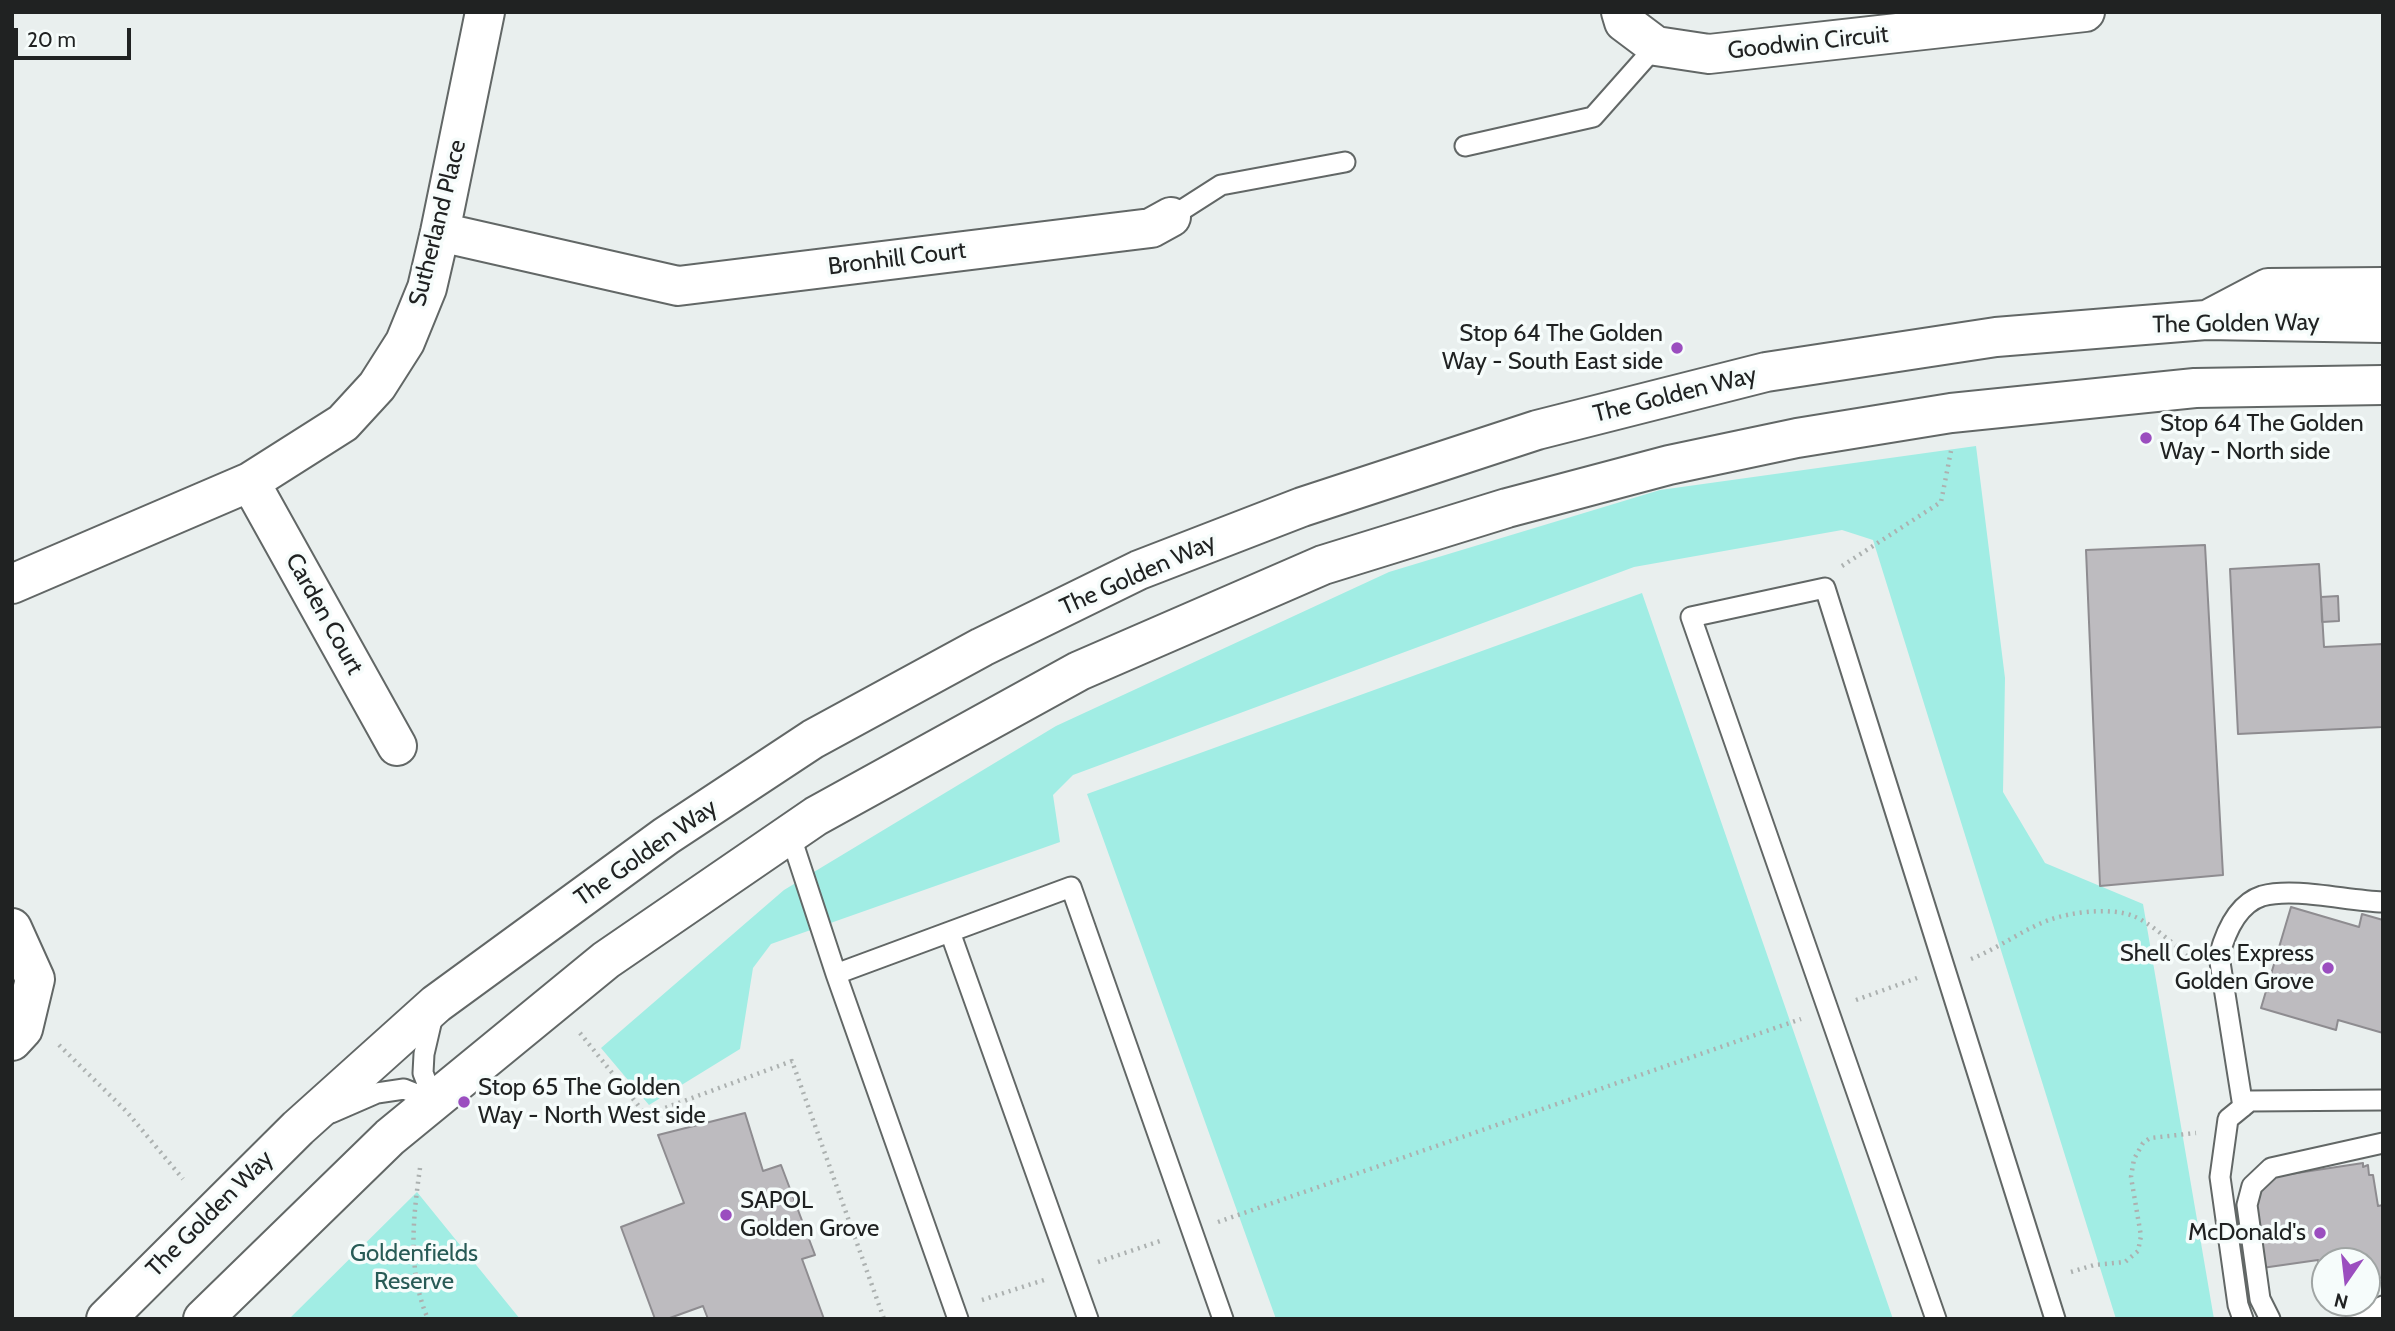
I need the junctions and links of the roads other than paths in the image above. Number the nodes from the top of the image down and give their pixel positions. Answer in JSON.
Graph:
{"nodes":[{"id":1,"x":485,"y":12,"type":"edge"},
{"id":2,"x":1621,"y":12,"type":"edge"},
{"id":3,"x":2085,"y":12,"type":"edge"},
{"id":4,"x":1656,"y":46,"type":"junction"},
{"id":5,"x":1465,"y":146,"type":"dead end"},
{"id":6,"x":1345,"y":162,"type":"dead end"},
{"id":7,"x":1171,"y":217,"type":"joint"},
{"id":8,"x":440,"y":232,"type":"junction"},
{"id":9,"x":2383,"y":287,"type":"edge"},
{"id":10,"x":2206,"y":320,"type":"junction"},
{"id":11,"x":2383,"y":323,"type":"edge"},
{"id":12,"x":2383,"y":385,"type":"edge"},
{"id":13,"x":250,"y":482,"type":"junction"},
{"id":14,"x":12,"y":583,"type":"edge"},
{"id":15,"x":397,"y":746,"type":"dead end"},
{"id":16,"x":790,"y":834,"type":"junction"},
{"id":17,"x":2383,"y":902,"type":"edge"},
{"id":18,"x":12,"y":928,"type":"edge"},
{"id":19,"x":950,"y":932,"type":"junction"},
{"id":20,"x":836,"y":974,"type":"junction"},
{"id":21,"x":436,"y":1004,"type":"junction"},
{"id":22,"x":18,"y":1035,"type":"edge"},
{"id":23,"x":2383,"y":1100,"type":"edge"},
{"id":24,"x":434,"y":1101,"type":"junction"},
{"id":25,"x":2243,"y":1107,"type":"junction"},
{"id":26,"x":298,"y":1128,"type":"junction"},
{"id":27,"x":2380,"y":1143,"type":"edge"},
{"id":28,"x":2383,"y":1307,"type":"edge"},
{"id":29,"x":957,"y":1314,"type":"edge"},
{"id":30,"x":106,"y":1319,"type":"edge"},
{"id":31,"x":203,"y":1319,"type":"edge"},
{"id":32,"x":1088,"y":1319,"type":"edge"},
{"id":33,"x":1223,"y":1319,"type":"edge"},
{"id":34,"x":1936,"y":1319,"type":"edge"},
{"id":35,"x":2055,"y":1319,"type":"edge"},
{"id":36,"x":2243,"y":1319,"type":"edge"},
{"id":37,"x":2270,"y":1319,"type":"edge"},
{"id":38,"x":2356,"y":1319,"type":"edge"}],
"edges":[{"from":1,"to":8,"type":"main road","name":"Sutherland Place"},
{"from":2,"to":4,"type":"main road","name":"Goodwin Circuit"},
{"from":3,"to":4,"type":"main road","name":"Goodwin Circuit"},
{"from":4,"to":5,"type":"lane"},
{"from":6,"to":7,"type":"lane","name":"Bronhill Court"},
{"from":7,"to":8,"type":"main road","name":"Bronhill Court"},
{"from":8,"to":13,"type":"main road","name":"Sutherland Place"},
{"from":9,"to":10,"type":"main road"},
{"from":10,"to":11,"type":"main road","name":"The Golden Way"},
{"from":10,"to":21,"type":"main road","name":"The Golden Way"},
{"from":12,"to":16,"type":"main road"},
{"from":13,"to":14,"type":"main road","name":"Sutherland Place"},
{"from":13,"to":15,"type":"main road","name":"Carden Court"},
{"from":16,"to":20,"type":"lane"},
{"from":16,"to":24,"type":"main road"},
{"from":17,"to":25,"type":"lane"},
{"from":18,"to":22,"type":"main road"},
{"from":19,"to":20,"type":"lane"},
{"from":19,"to":32,"type":"lane"},
{"from":19,"to":33,"type":"lane"},
{"from":20,"to":29,"type":"lane"},
{"from":21,"to":24,"type":"lane"},
{"from":21,"to":26,"type":"main road","name":"The Golden Way"},
{"from":23,"to":25,"type":"lane"},
{"from":24,"to":26,"type":"lane"},
{"from":24,"to":31,"type":"main road"},
{"from":25,"to":36,"type":"lane"},
{"from":26,"to":30,"type":"main road","name":"The Golden Way"},
{"from":27,"to":37,"type":"lane"},
{"from":28,"to":38,"type":"lane"},
{"from":34,"to":35,"type":"lane"}]}
